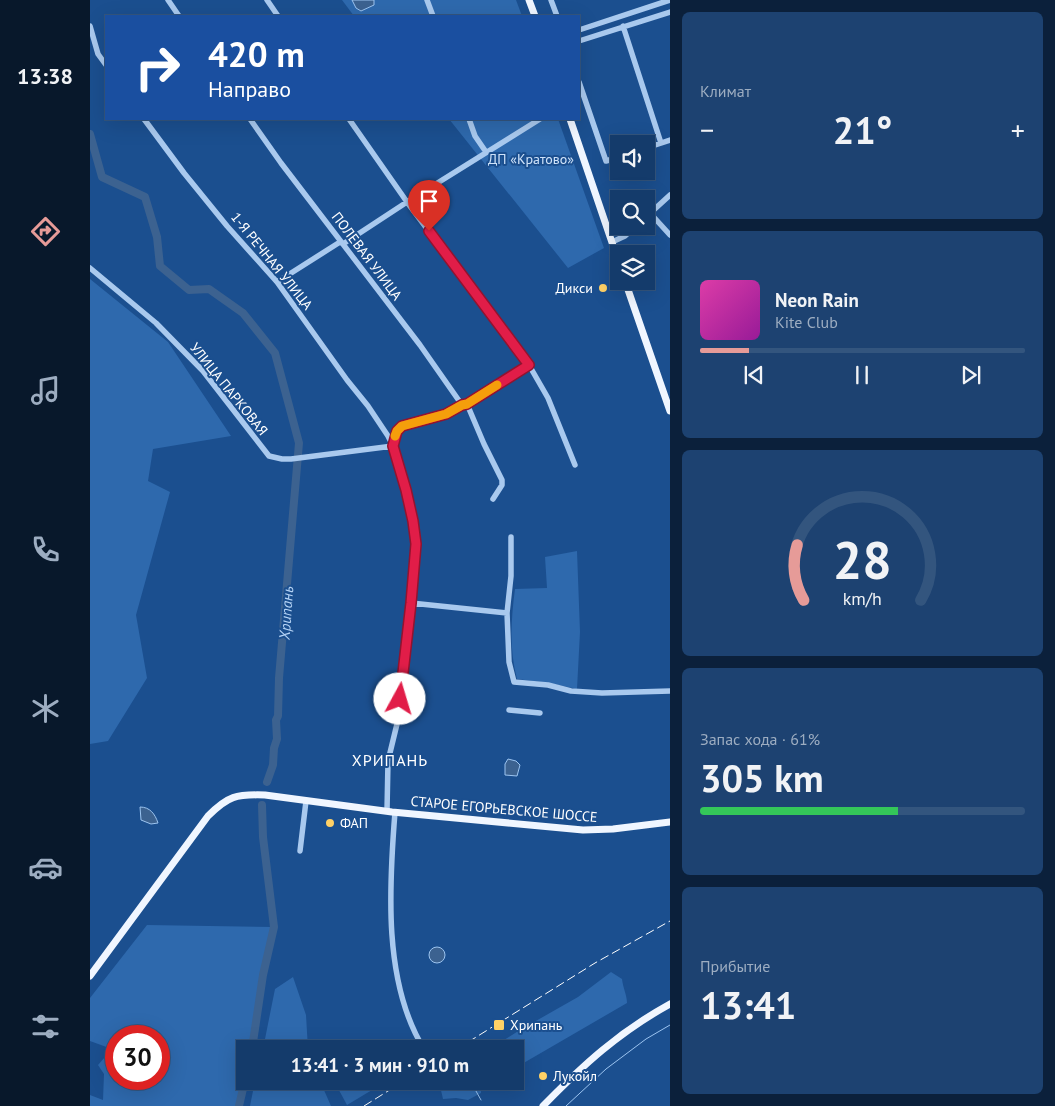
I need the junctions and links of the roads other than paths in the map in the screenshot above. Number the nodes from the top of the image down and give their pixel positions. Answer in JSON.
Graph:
{"nodes":[{"id":1,"x":168,"y":0,"type":"edge"},
{"id":2,"x":267,"y":0,"type":"edge"},
{"id":3,"x":427,"y":0,"type":"edge"},
{"id":4,"x":529,"y":0,"type":"edge"},
{"id":5,"x":552,"y":0,"type":"edge"},
{"id":6,"x":670,"y":0,"type":"edge"},
{"id":7,"x":670,"y":12,"type":"edge"},
{"id":8,"x":178,"y":15,"type":"edge"},
{"id":9,"x":277,"y":15,"type":"edge"},
{"id":10,"x":433,"y":15,"type":"edge"},
{"id":11,"x":535,"y":15,"type":"edge"},
{"id":12,"x":558,"y":15,"type":"edge"},
{"id":13,"x":90,"y":26,"type":"edge"},
{"id":14,"x":623,"y":26,"type":"junction"},
{"id":15,"x":580,"y":30,"type":"edge"},
{"id":16,"x":580,"y":42,"type":"edge"},
{"id":17,"x":105,"y":64,"type":"edge"},
{"id":18,"x":580,"y":85,"type":"edge"},
{"id":19,"x":145,"y":120,"type":"edge"},
{"id":20,"x":251,"y":120,"type":"edge"},
{"id":21,"x":350,"y":120,"type":"edge"},
{"id":22,"x":469,"y":120,"type":"edge"},
{"id":23,"x":538,"y":120,"type":"edge"},
{"id":24,"x":570,"y":120,"type":"edge"},
{"id":25,"x":670,"y":140,"type":"edge"},
{"id":26,"x":661,"y":143,"type":"junction"},
{"id":27,"x":655,"y":145,"type":"edge"},
{"id":28,"x":486,"y":152,"type":"junction"},
{"id":29,"x":610,"y":160,"type":"edge"},
{"id":30,"x":670,"y":196,"type":"edge"},
{"id":31,"x":407,"y":202,"type":"junction"},
{"id":32,"x":655,"y":209,"type":"edge"},
{"id":33,"x":655,"y":221,"type":"edge"},
{"id":34,"x":627,"y":235,"type":"edge"},
{"id":35,"x":670,"y":235,"type":"edge"},
{"id":36,"x":612,"y":242,"type":"junction"},
{"id":37,"x":342,"y":243,"type":"junction"},
{"id":38,"x":613,"y":245,"type":"edge"},
{"id":39,"x":90,"y":268,"type":"edge"},
{"id":40,"x":277,"y":282,"type":"junction"},
{"id":41,"x":628,"y":290,"type":"edge"},
{"id":42,"x":529,"y":365,"type":"junction"},
{"id":43,"x":465,"y":404,"type":"junction"},
{"id":44,"x":670,"y":411,"type":"edge"},
{"id":45,"x":393,"y":446,"type":"junction"},
{"id":46,"x":575,"y":465,"type":"dead end"},
{"id":47,"x":494,"y":499,"type":"dead end"},
{"id":48,"x":511,"y":537,"type":"dead end"},
{"id":49,"x":411,"y":603,"type":"junction"},
{"id":50,"x":507,"y":613,"type":"junction"},
{"id":51,"x":670,"y":691,"type":"edge"},
{"id":52,"x":509,"y":710,"type":"dead end"},
{"id":53,"x":540,"y":713,"type":"dead end"},
{"id":54,"x":306,"y":801,"type":"junction"},
{"id":55,"x":387,"y":811,"type":"junction"},
{"id":56,"x":396,"y":812,"type":"junction"},
{"id":57,"x":670,"y":822,"type":"edge"},
{"id":58,"x":300,"y":851,"type":"dead end"},
{"id":59,"x":90,"y":976,"type":"edge"},
{"id":60,"x":670,"y":1004,"type":"edge"},
{"id":61,"x":419,"y":1040,"type":"edge"},
{"id":62,"x":543,"y":1106,"type":"edge"}],
"edges":[{"from":1,"to":8,"type":"street"},
{"from":2,"to":9,"type":"street"},
{"from":3,"to":10,"type":"street"},
{"from":4,"to":11,"type":"main road"},
{"from":5,"to":12,"type":"street"},
{"from":6,"to":15,"type":"street"},
{"from":7,"to":14,"type":"street"},
{"from":13,"to":17,"type":"street"},
{"from":14,"to":16,"type":"street"},
{"from":14,"to":26,"type":"street"},
{"from":18,"to":29,"type":"street"},
{"from":19,"to":40,"type":"street","name":"1-Я РЕЧНАЯ УЛИЦА"},
{"from":20,"to":37,"type":"street","name":"ПОЛЕВАЯ УЛИЦА"},
{"from":21,"to":31,"type":"street"},
{"from":22,"to":28,"type":"street"},
{"from":23,"to":28,"type":"street"},
{"from":24,"to":36,"type":"main road"},
{"from":25,"to":26,"type":"street"},
{"from":26,"to":27,"type":"street"},
{"from":28,"to":31,"type":"street"},
{"from":30,"to":32,"type":"street"},
{"from":31,"to":37,"type":"street"},
{"from":31,"to":42,"type":"street"},
{"from":33,"to":35,"type":"street"},
{"from":34,"to":36,"type":"street"},
{"from":36,"to":38,"type":"main road"},
{"from":37,"to":40,"type":"street"},
{"from":37,"to":43,"type":"street","name":"ПОЛЕВАЯ УЛИЦА"},
{"from":39,"to":45,"type":"street","name":"УЛИЦА ПАРКОВАЯ"},
{"from":40,"to":45,"type":"street","name":"1-Я РЕЧНАЯ УЛИЦА"},
{"from":41,"to":44,"type":"main road"},
{"from":42,"to":43,"type":"street"},
{"from":42,"to":46,"type":"street"},
{"from":43,"to":45,"type":"street"},
{"from":43,"to":47,"type":"street","name":"ПОЛЕВАЯ УЛИЦА"},
{"from":45,"to":49,"type":"street","name":"1-Я РЕЧНАЯ УЛИЦА"},
{"from":48,"to":50,"type":"street"},
{"from":49,"to":50,"type":"street"},
{"from":49,"to":55,"type":"street","name":"1-Я РЕЧНАЯ УЛИЦА"},
{"from":50,"to":51,"type":"street"},
{"from":52,"to":53,"type":"street"},
{"from":54,"to":55,"type":"main road","name":"СТАРОЕ ЕГОРЬЕВСКОЕ ШОССЕ"},
{"from":54,"to":58,"type":"street"},
{"from":54,"to":59,"type":"main road","name":"СТАРОЕ ЕГОРЬЕВСКОЕ ШОССЕ"},
{"from":55,"to":56,"type":"main road","name":"СТАРОЕ ЕГОРЬЕВСКОЕ ШОССЕ"},
{"from":56,"to":57,"type":"main road","name":"СТАРОЕ ЕГОРЬЕВСКОЕ ШОССЕ"},
{"from":56,"to":61,"type":"street"},
{"from":60,"to":62,"type":"main road"}]}
